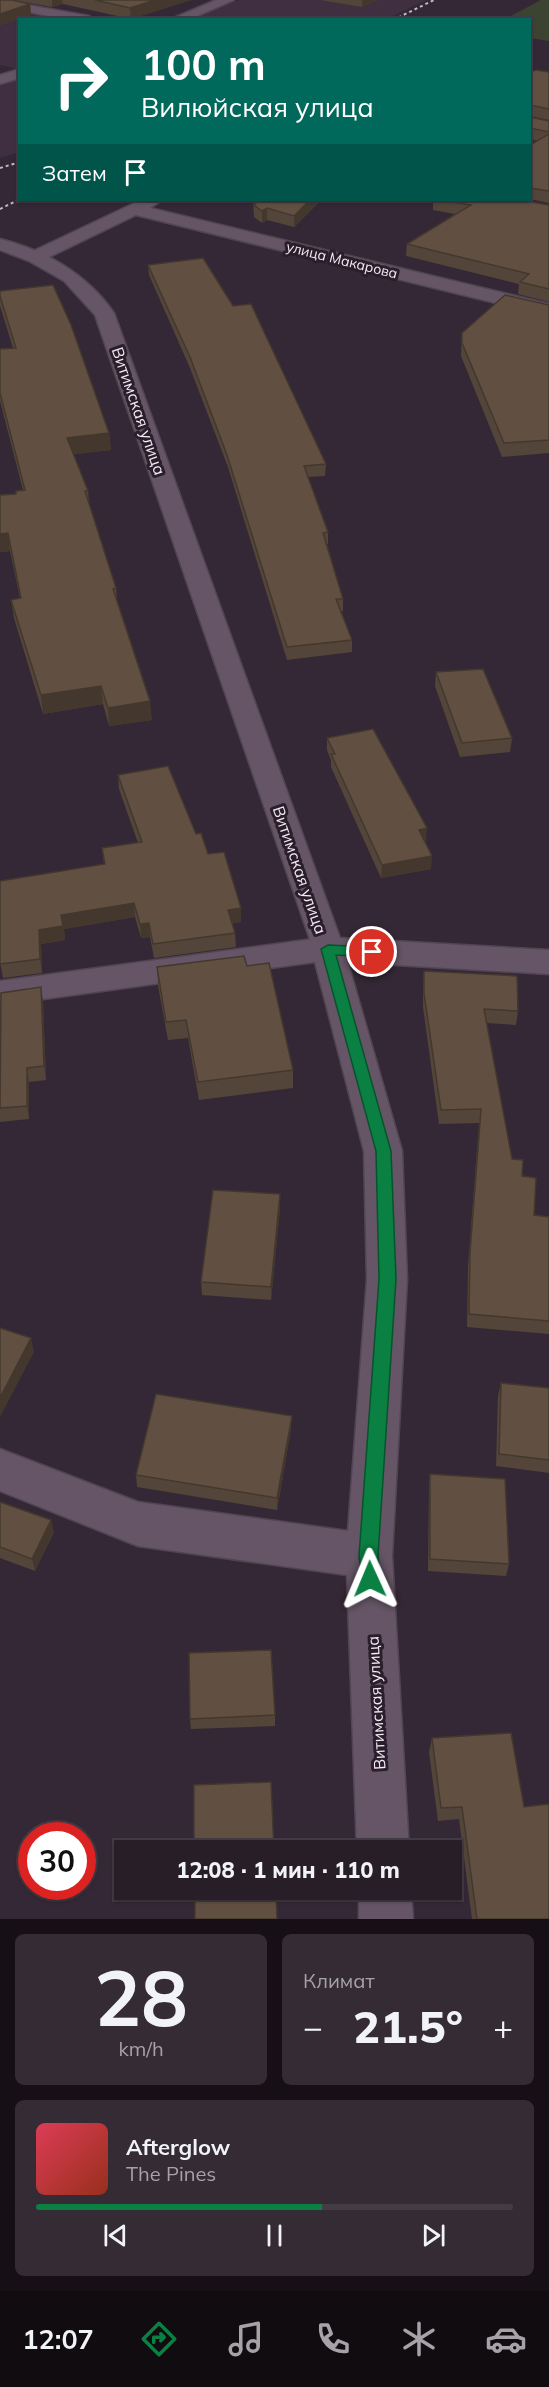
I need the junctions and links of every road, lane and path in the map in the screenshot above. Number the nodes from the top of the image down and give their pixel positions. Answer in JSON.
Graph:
{"nodes":[{"id":1,"x":228,"y":0,"type":"edge"},
{"id":2,"x":0,"y":2,"type":"edge"},
{"id":3,"x":79,"y":18,"type":"edge"},
{"id":4,"x":180,"y":18,"type":"edge"},
{"id":5,"x":18,"y":74,"type":"edge"},
{"id":6,"x":0,"y":80,"type":"edge"},
{"id":7,"x":154,"y":201,"type":"edge"},
{"id":8,"x":136,"y":210,"type":"junction"},
{"id":9,"x":0,"y":244,"type":"edge"},
{"id":10,"x":35,"y":256,"type":"junction"},
{"id":11,"x":549,"y":310,"type":"edge"},
{"id":12,"x":328,"y":949,"type":"junction"},
{"id":13,"x":549,"y":962,"type":"edge"},
{"id":14,"x":0,"y":993,"type":"edge"},
{"id":15,"x":0,"y":1470,"type":"edge"},
{"id":16,"x":369,"y":1556,"type":"junction"},
{"id":17,"x":382,"y":1840,"type":"edge"},
{"id":18,"x":385,"y":1900,"type":"edge"},
{"id":19,"x":386,"y":1919,"type":"edge"}],
"edges":[{"from":1,"to":4,"type":"street"},
{"from":2,"to":3,"type":"street"},
{"from":5,"to":6,"type":"street"},
{"from":7,"to":8,"type":"street"},
{"from":8,"to":10,"type":"street"},
{"from":8,"to":11,"type":"street","name":"улица Макарова"},
{"from":9,"to":10,"type":"street","name":"Витимская улица"},
{"from":10,"to":12,"type":"street","name":"Витимская улица"},
{"from":12,"to":13,"type":"street"},
{"from":12,"to":14,"type":"street"},
{"from":12,"to":16,"type":"street","name":"Витимская улица"},
{"from":15,"to":16,"type":"street"},
{"from":16,"to":17,"type":"street","name":"Витимская улица"},
{"from":18,"to":19,"type":"street"}]}
